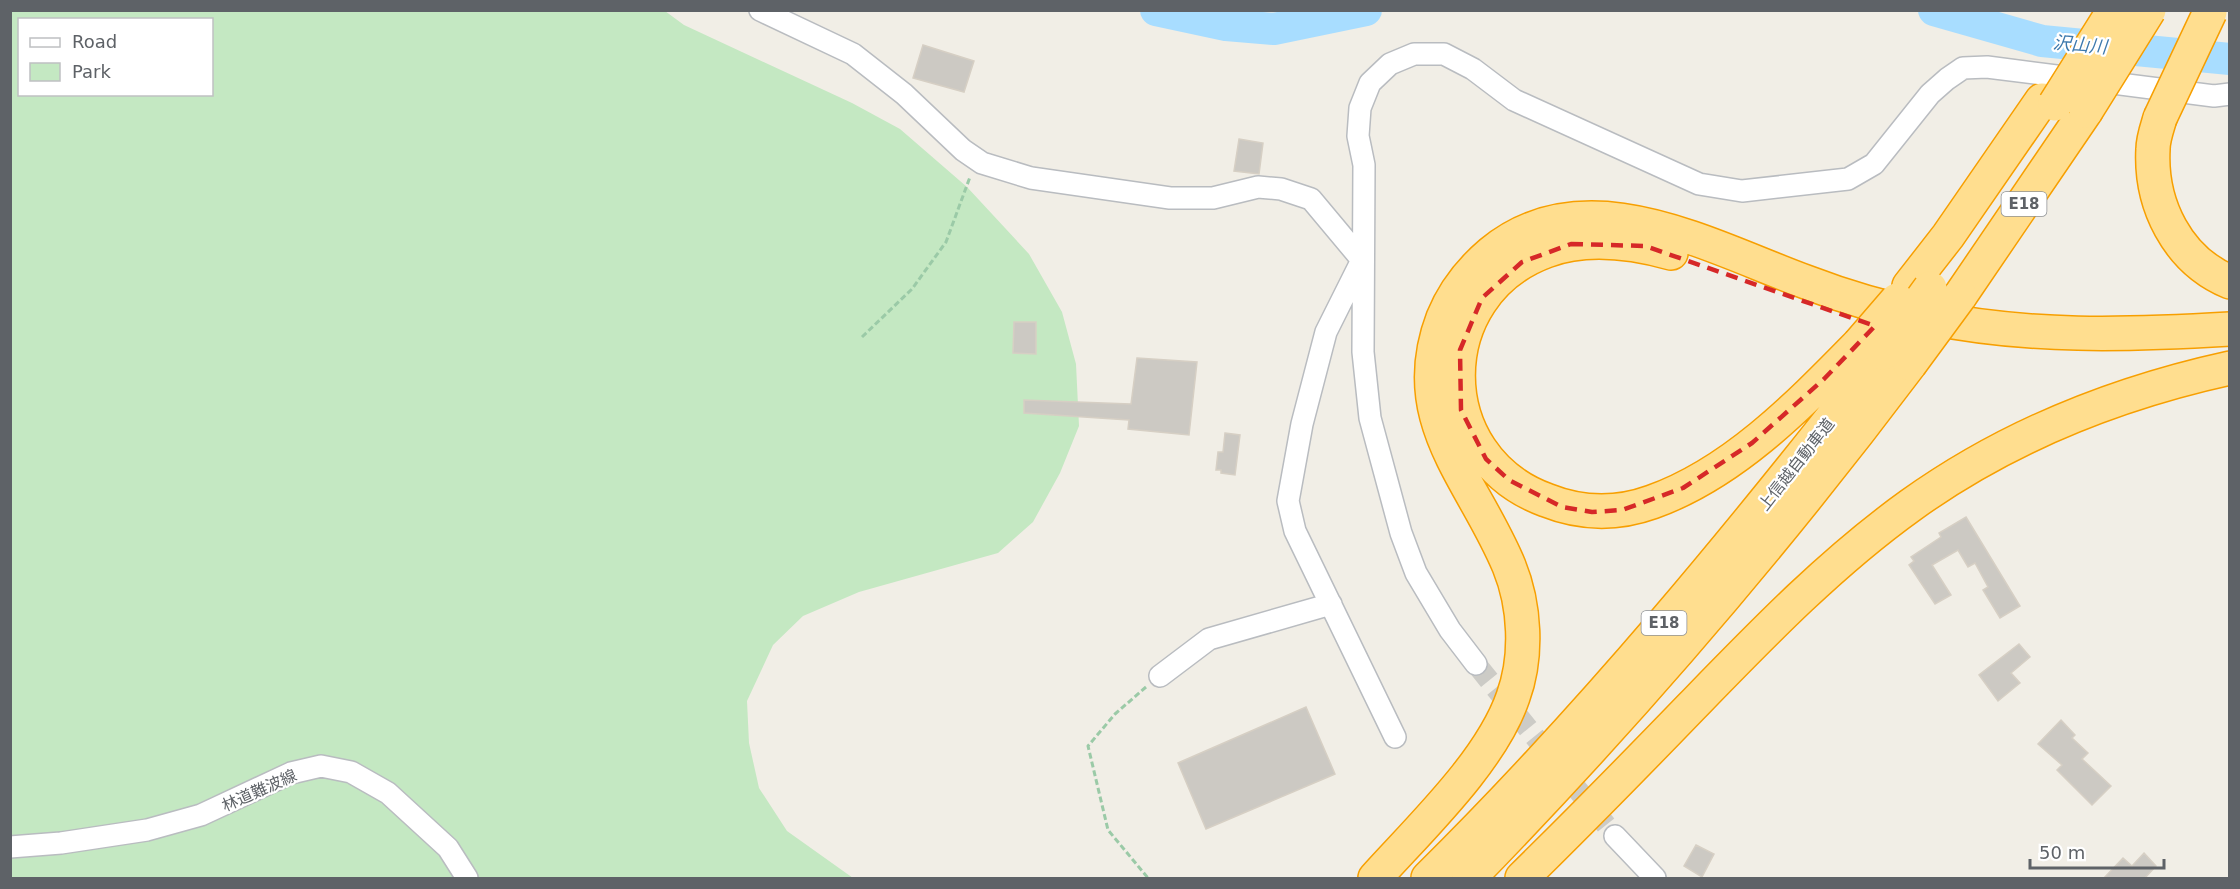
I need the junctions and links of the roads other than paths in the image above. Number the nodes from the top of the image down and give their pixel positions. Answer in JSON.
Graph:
{"nodes":[{"id":1,"x":760,"y":10,"type":"edge"},
{"id":2,"x":2100,"y":10,"type":"edge"},
{"id":3,"x":2114,"y":10,"type":"edge"},
{"id":4,"x":2149,"y":10,"type":"edge"},
{"id":5,"x":2211,"y":11,"type":"edge"},
{"id":6,"x":2229,"y":94,"type":"edge"},
{"id":7,"x":2061,"y":105,"type":"junction"},
{"id":8,"x":1362,"y":260,"type":"junction"},
{"id":9,"x":2229,"y":282,"type":"edge"},
{"id":10,"x":1933,"y":290,"type":"junction"},
{"id":11,"x":2229,"y":329,"type":"edge"},
{"id":12,"x":2229,"y":350,"type":"edge"},
{"id":13,"x":1884,"y":353,"type":"junction"},
{"id":14,"x":2229,"y":368,"type":"edge"},
{"id":15,"x":1331,"y":604,"type":"junction"},
{"id":16,"x":1476,"y":664,"type":"tunnel mouth"},
{"id":17,"x":1160,"y":676,"type":"road end"},
{"id":18,"x":1395,"y":737,"type":"dead end"},
{"id":19,"x":1615,"y":836,"type":"tunnel mouth"},
{"id":20,"x":10,"y":847,"type":"edge"},
{"id":21,"x":467,"y":879,"type":"edge"},
{"id":22,"x":1375,"y":879,"type":"edge"},
{"id":23,"x":1428,"y":879,"type":"edge"},
{"id":24,"x":1469,"y":879,"type":"edge"},
{"id":25,"x":1522,"y":879,"type":"edge"},
{"id":26,"x":1655,"y":879,"type":"edge"}],
"edges":[{"from":1,"to":8,"type":"street"},
{"from":2,"to":7,"type":"highway"},
{"from":3,"to":7,"type":"highway","name":"上信越自動車道","number":"E18","bridge":true},
{"from":4,"to":7,"type":"highway","name":"上信越自動車道","number":"E18","bridge":true},
{"from":5,"to":9,"type":"highway","bridge":true},
{"from":6,"to":8,"type":"street"},
{"from":7,"to":10,"type":"highway","name":"上信越自動車道","number":"E18"},
{"from":7,"to":10,"type":"highway"},
{"from":8,"to":15,"type":"street"},
{"from":8,"to":16,"type":"street"},
{"from":10,"to":13,"type":"highway","name":"上信越自動車道","number":"E18","bridge":true},
{"from":11,"to":22,"type":"highway"},
{"from":12,"to":13,"type":"highway"},
{"from":13,"to":23,"type":"highway","name":"上信越自動車道","number":"E18"},
{"from":13,"to":24,"type":"highway","name":"上信越自動車道","number":"E18"},
{"from":14,"to":25,"type":"highway"},
{"from":15,"to":17,"type":"street"},
{"from":15,"to":18,"type":"street"},
{"from":19,"to":26,"type":"street"},
{"from":20,"to":21,"type":"street","name":"林道難波線"}]}
